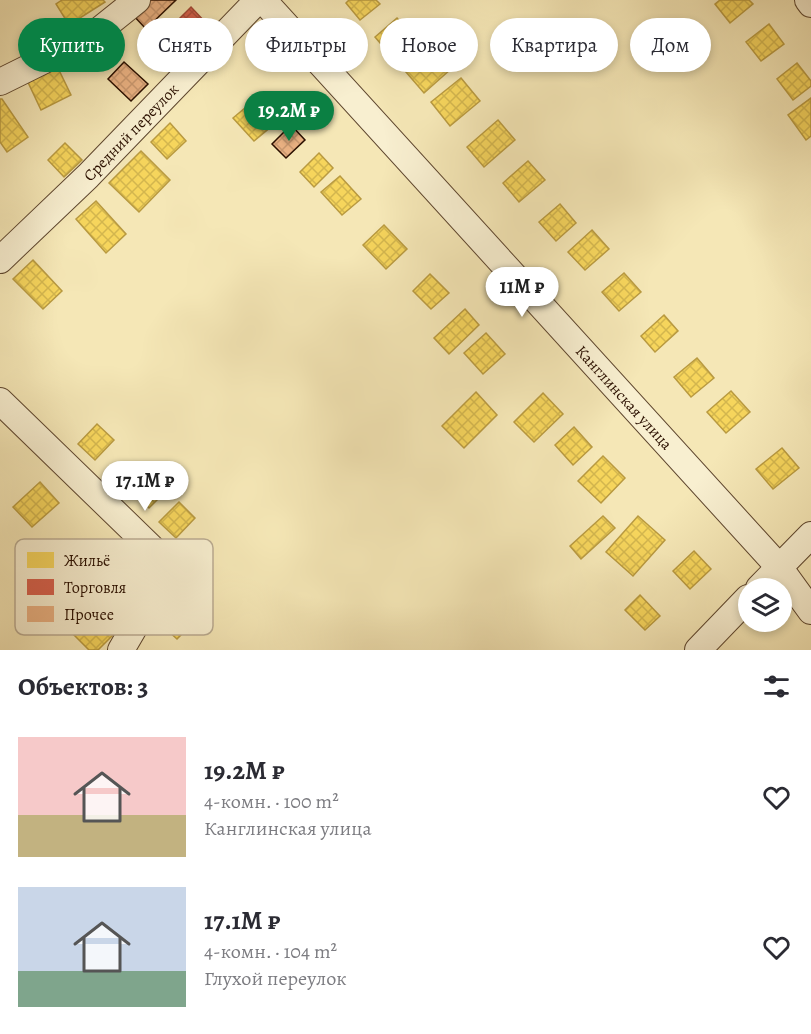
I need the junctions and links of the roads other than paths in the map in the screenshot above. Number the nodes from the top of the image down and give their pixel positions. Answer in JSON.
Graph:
{"nodes":[{"id":1,"x":137,"y":0,"type":"edge"},
{"id":2,"x":258,"y":0,"type":"edge"},
{"id":3,"x":263,"y":0,"type":"edge"},
{"id":4,"x":808,"y":0,"type":"edge"},
{"id":5,"x":811,"y":4,"type":"edge"},
{"id":6,"x":0,"y":82,"type":"edge"},
{"id":7,"x":0,"y":260,"type":"edge"},
{"id":8,"x":0,"y":401,"type":"edge"},
{"id":9,"x":811,"y":535,"type":"edge"},
{"id":10,"x":142,"y":539,"type":"edge"},
{"id":11,"x":779,"y":567,"type":"junction"},
{"id":12,"x":769,"y":578,"type":"edge"},
{"id":13,"x":738,"y":608,"type":"edge"},
{"id":14,"x":811,"y":611,"type":"edge"},
{"id":15,"x":130,"y":635,"type":"edge"},
{"id":16,"x":121,"y":650,"type":"edge"},
{"id":17,"x":698,"y":650,"type":"edge"}],
"edges":[{"from":1,"to":6,"type":"street"},
{"from":2,"to":7,"type":"street","name":"Средний переулок"},
{"from":3,"to":11,"type":"street","name":"Канглинская улица"},
{"from":4,"to":5,"type":"street"},
{"from":8,"to":10,"type":"street"},
{"from":9,"to":11,"type":"street"},
{"from":11,"to":12,"type":"street"},
{"from":11,"to":14,"type":"street","name":"Канглинская улица"},
{"from":13,"to":17,"type":"street"},
{"from":15,"to":16,"type":"street"}]}
